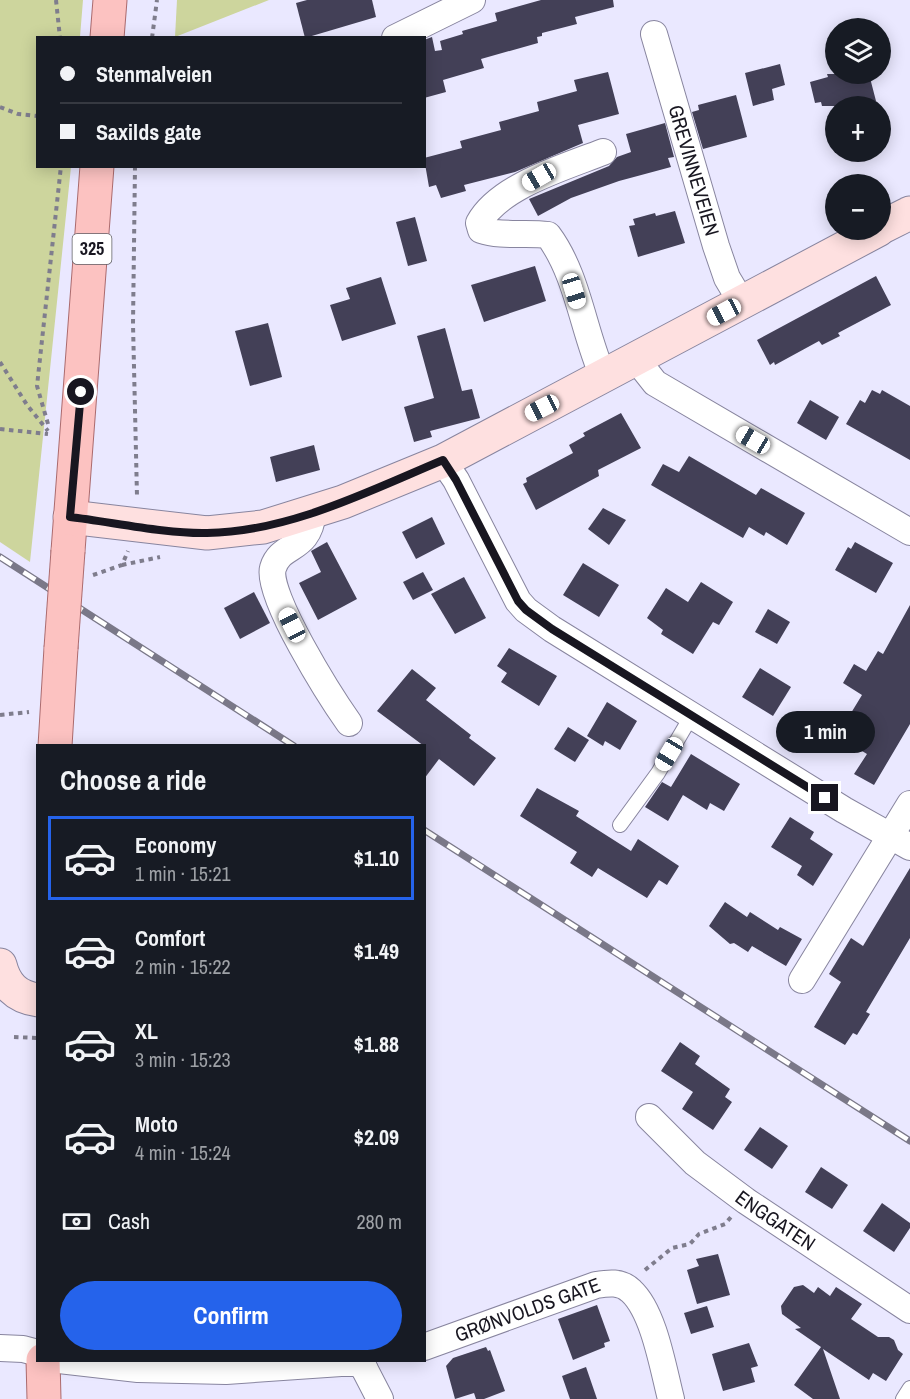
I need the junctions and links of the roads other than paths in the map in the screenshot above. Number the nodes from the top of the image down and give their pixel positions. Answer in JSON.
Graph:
{"nodes":[{"id":1,"x":110,"y":0,"type":"edge"},
{"id":2,"x":472,"y":0,"type":"edge"},
{"id":3,"x":654,"y":34,"type":"dead end"},
{"id":4,"x":107,"y":36,"type":"edge"},
{"id":5,"x":399,"y":36,"type":"edge"},
{"id":6,"x":603,"y":152,"type":"dead end"},
{"id":7,"x":97,"y":168,"type":"edge"},
{"id":8,"x":910,"y":213,"type":"edge"},
{"id":9,"x":891,"y":223,"type":"edge"},
{"id":10,"x":859,"y":240,"type":"edge"},
{"id":11,"x":742,"y":303,"type":"junction"},
{"id":12,"x":636,"y":359,"type":"junction"},
{"id":13,"x":603,"y":376,"type":"junction"},
{"id":14,"x":443,"y":460,"type":"junction"},
{"id":15,"x":313,"y":512,"type":"junction"},
{"id":16,"x":70,"y":517,"type":"junction"},
{"id":17,"x":910,"y":532,"type":"edge"},
{"id":18,"x":692,"y":715,"type":"junction"},
{"id":19,"x":349,"y":723,"type":"dead end"},
{"id":20,"x":55,"y":744,"type":"edge"},
{"id":21,"x":910,"y":804,"type":"edge"},
{"id":22,"x":620,"y":825,"type":"dead end"},
{"id":23,"x":899,"y":841,"type":"edge"},
{"id":24,"x":1,"y":973,"type":"edge"},
{"id":25,"x":802,"y":980,"type":"dead end"},
{"id":26,"x":36,"y":1000,"type":"edge"},
{"id":27,"x":649,"y":1117,"type":"dead end"},
{"id":28,"x":910,"y":1310,"type":"edge"},
{"id":29,"x":426,"y":1346,"type":"edge"},
{"id":30,"x":0,"y":1348,"type":"edge"},
{"id":31,"x":36,"y":1352,"type":"edge"},
{"id":32,"x":43,"y":1362,"type":"edge"},
{"id":33,"x":75,"y":1362,"type":"edge"},
{"id":34,"x":372,"y":1364,"type":"edge"},
{"id":35,"x":910,"y":1388,"type":"edge"},
{"id":36,"x":44,"y":1399,"type":"edge"},
{"id":37,"x":380,"y":1399,"type":"edge"},
{"id":38,"x":671,"y":1399,"type":"edge"},
{"id":39,"x":903,"y":1399,"type":"edge"}],
"edges":[{"from":1,"to":4,"type":"main road"},
{"from":2,"to":5,"type":"street"},
{"from":3,"to":11,"type":"street","name":"GREVINNEVEIEN"},
{"from":6,"to":13,"type":"street"},
{"from":7,"to":16,"type":"main road","number":"325"},
{"from":8,"to":9,"type":"main road"},
{"from":10,"to":11,"type":"main road"},
{"from":11,"to":12,"type":"main road"},
{"from":12,"to":13,"type":"main road"},
{"from":12,"to":17,"type":"street"},
{"from":13,"to":14,"type":"main road"},
{"from":14,"to":15,"type":"main road"},
{"from":14,"to":18,"type":"street"},
{"from":15,"to":16,"type":"main road"},
{"from":15,"to":19,"type":"street"},
{"from":16,"to":20,"type":"main road","number":"325","bridge":true},
{"from":18,"to":22,"type":"lane"},
{"from":18,"to":23,"type":"street"},
{"from":21,"to":23,"type":"street"},
{"from":23,"to":25,"type":"street"},
{"from":24,"to":26,"type":"main road"},
{"from":27,"to":28,"type":"street","name":"ENGGATEN"},
{"from":29,"to":38,"type":"street","name":"GRØNVOLDS GATE"},
{"from":30,"to":31,"type":"street"},
{"from":32,"to":36,"type":"main road"},
{"from":33,"to":34,"type":"street"},
{"from":34,"to":37,"type":"street"},
{"from":35,"to":39,"type":"lane"}]}
